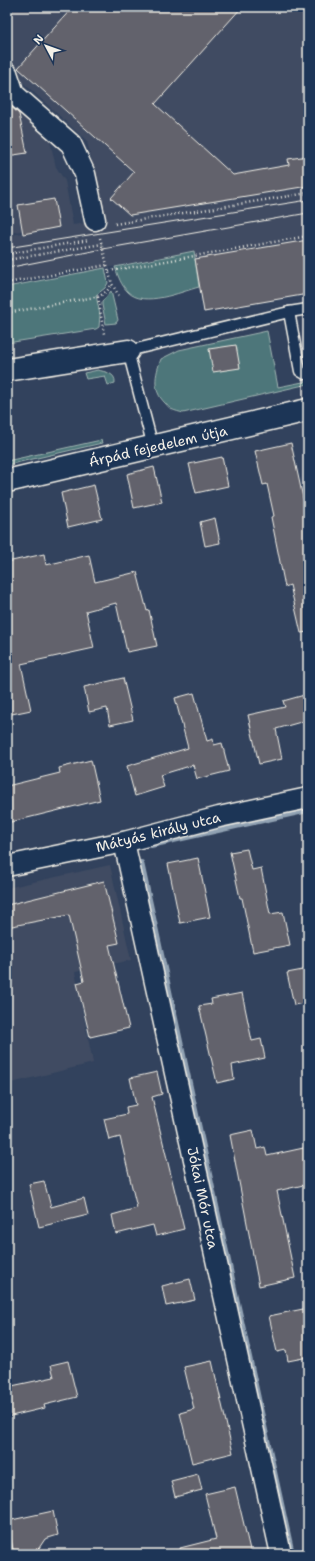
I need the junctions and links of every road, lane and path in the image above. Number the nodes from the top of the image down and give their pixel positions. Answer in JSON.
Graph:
{"nodes":[{"id":1,"x":7,"y":73,"type":"edge"},
{"id":2,"x":11,"y":96,"type":"edge"},
{"id":3,"x":308,"y":193,"type":"edge"},
{"id":4,"x":97,"y":228,"type":"junction"},
{"id":5,"x":308,"y":236,"type":"edge"},
{"id":6,"x":102,"y":244,"type":"junction"},
{"id":7,"x":7,"y":254,"type":"edge"},
{"id":8,"x":7,"y":260,"type":"edge"},
{"id":9,"x":107,"y":265,"type":"junction"},
{"id":10,"x":109,"y":271,"type":"junction"},
{"id":11,"x":7,"y":283,"type":"edge"},
{"id":12,"x":112,"y":284,"type":"junction"},
{"id":13,"x":119,"y":296,"type":"dead end"},
{"id":14,"x":98,"y":297,"type":"junction"},
{"id":15,"x":308,"y":309,"type":"edge"},
{"id":16,"x":289,"y":312,"type":"junction"},
{"id":17,"x":7,"y":313,"type":"edge"},
{"id":18,"x":105,"y":339,"type":"dead end"},
{"id":19,"x":128,"y":351,"type":"junction"},
{"id":20,"x":7,"y":370,"type":"edge"},
{"id":21,"x":308,"y":374,"type":"edge"},
{"id":22,"x":308,"y":410,"type":"edge"},
{"id":23,"x":153,"y":447,"type":"junction"},
{"id":24,"x":7,"y":481,"type":"edge"},
{"id":25,"x":308,"y":798,"type":"edge"},
{"id":26,"x":124,"y":842,"type":"junction"},
{"id":27,"x":7,"y":866,"type":"edge"},
{"id":28,"x":281,"y":1554,"type":"edge"}],
"edges":[{"from":1,"to":2,"type":"street"},
{"from":2,"to":4,"type":"street"},
{"from":3,"to":4,"type":"path"},
{"from":4,"to":6,"type":"path"},
{"from":4,"to":7,"type":"path"},
{"from":5,"to":10,"type":"path"},
{"from":6,"to":8,"type":"path"},
{"from":6,"to":9,"type":"path"},
{"from":9,"to":10,"type":"path"},
{"from":9,"to":11,"type":"path"},
{"from":10,"to":12,"type":"path"},
{"from":12,"to":13,"type":"path"},
{"from":12,"to":14,"type":"path"},
{"from":14,"to":17,"type":"path"},
{"from":14,"to":18,"type":"path"},
{"from":15,"to":16,"type":"lane"},
{"from":16,"to":19,"type":"lane"},
{"from":16,"to":21,"type":"lane"},
{"from":19,"to":20,"type":"main road"},
{"from":19,"to":23,"type":"lane"},
{"from":22,"to":23,"type":"main road","name":"Árpád fejedelem útja"},
{"from":23,"to":24,"type":"main road","name":"Árpád fejedelem útja"},
{"from":25,"to":26,"type":"street","name":"Mátyás király utca"},
{"from":26,"to":27,"type":"street","name":"Mátyás király utca"},
{"from":26,"to":28,"type":"street","name":"Jókai Mór utca"}]}
